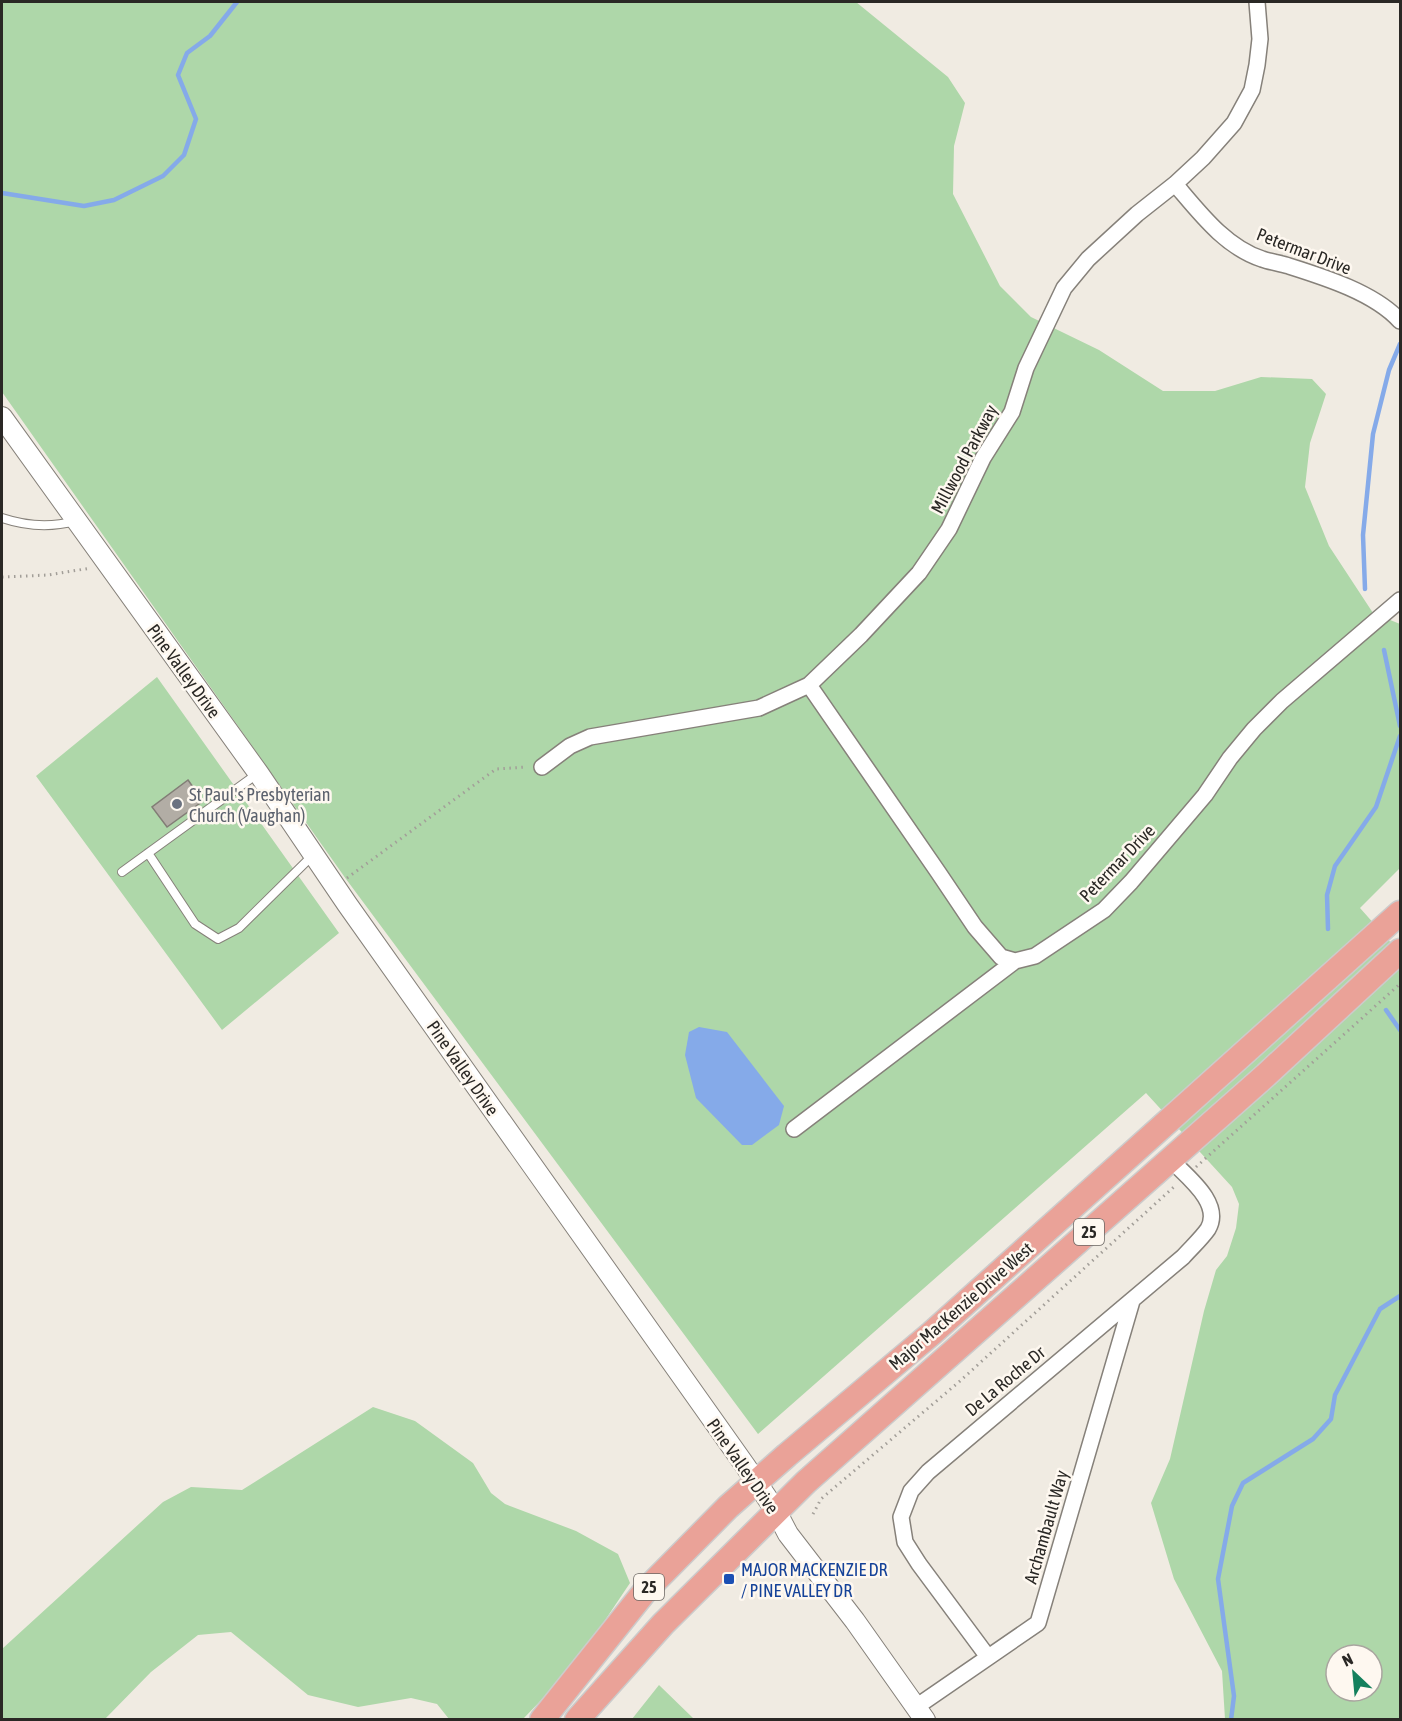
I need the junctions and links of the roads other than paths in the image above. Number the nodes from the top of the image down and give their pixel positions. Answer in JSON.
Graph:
{"nodes":[{"id":1,"x":1257,"y":2,"type":"edge"},
{"id":2,"x":1175,"y":184,"type":"junction"},
{"id":3,"x":1401,"y":321,"type":"edge"},
{"id":4,"x":2,"y":417,"type":"edge"},
{"id":5,"x":2,"y":518,"type":"edge"},
{"id":6,"x":76,"y":521,"type":"junction"},
{"id":7,"x":1401,"y":600,"type":"edge"},
{"id":8,"x":809,"y":685,"type":"junction"},
{"id":9,"x":542,"y":767,"type":"road end"},
{"id":10,"x":258,"y":774,"type":"junction"},
{"id":11,"x":148,"y":853,"type":"junction"},
{"id":12,"x":314,"y":854,"type":"junction"},
{"id":13,"x":122,"y":872,"type":"dead end"},
{"id":14,"x":1398,"y":920,"type":"edge"},
{"id":15,"x":1401,"y":951,"type":"edge"},
{"id":16,"x":1015,"y":961,"type":"junction"},
{"id":17,"x":794,"y":1129,"type":"dead end"},
{"id":18,"x":1179,"y":1168,"type":"junction"},
{"id":19,"x":1133,"y":1300,"type":"junction"},
{"id":20,"x":756,"y":1482,"type":"junction"},
{"id":21,"x":776,"y":1511,"type":"junction"},
{"id":22,"x":988,"y":1657,"type":"junction"},
{"id":23,"x":921,"y":1713,"type":"edge"},
{"id":24,"x":542,"y":1719,"type":"edge"},
{"id":25,"x":577,"y":1719,"type":"edge"}],
"edges":[{"from":1,"to":2,"type":"street","name":"Millwood Parkway"},
{"from":2,"to":3,"type":"street","name":"Petermar Drive"},
{"from":2,"to":8,"type":"street","name":"Millwood Parkway"},
{"from":4,"to":6,"type":"street","name":"Pine Valley Drive"},
{"from":5,"to":6,"type":"lane"},
{"from":6,"to":10,"type":"street","name":"Pine Valley Drive"},
{"from":7,"to":16,"type":"street","name":"Petermar Drive"},
{"from":8,"to":9,"type":"street","name":"Millwood Parkway"},
{"from":8,"to":16,"type":"street"},
{"from":10,"to":11,"type":"lane"},
{"from":10,"to":12,"type":"street","name":"Pine Valley Drive"},
{"from":11,"to":12,"type":"lane"},
{"from":11,"to":13,"type":"lane"},
{"from":12,"to":20,"type":"street","name":"Pine Valley Drive"},
{"from":14,"to":20,"type":"main road","name":"Major MacKenzie Drive West","number":"25"},
{"from":15,"to":18,"type":"main road","name":"Major MacKenzie Drive West","number":"25"},
{"from":16,"to":17,"type":"street","name":"Petermar Drive"},
{"from":18,"to":19,"type":"street","name":"De La Roche Dr"},
{"from":18,"to":21,"type":"main road","name":"Major MacKenzie Drive West","number":"25"},
{"from":19,"to":22,"type":"street","name":"Archambault Way"},
{"from":19,"to":22,"type":"street","name":"De La Roche Dr"},
{"from":20,"to":21,"type":"street","name":"Pine Valley Drive"},
{"from":20,"to":24,"type":"main road","name":"Major MacKenzie Drive West","number":"25"},
{"from":21,"to":23,"type":"street","name":"Pine Valley Drive"},
{"from":21,"to":25,"type":"main road","name":"Major MacKenzie Drive West","number":"25"},
{"from":22,"to":23,"type":"street","name":"Archambault Way"}]}
